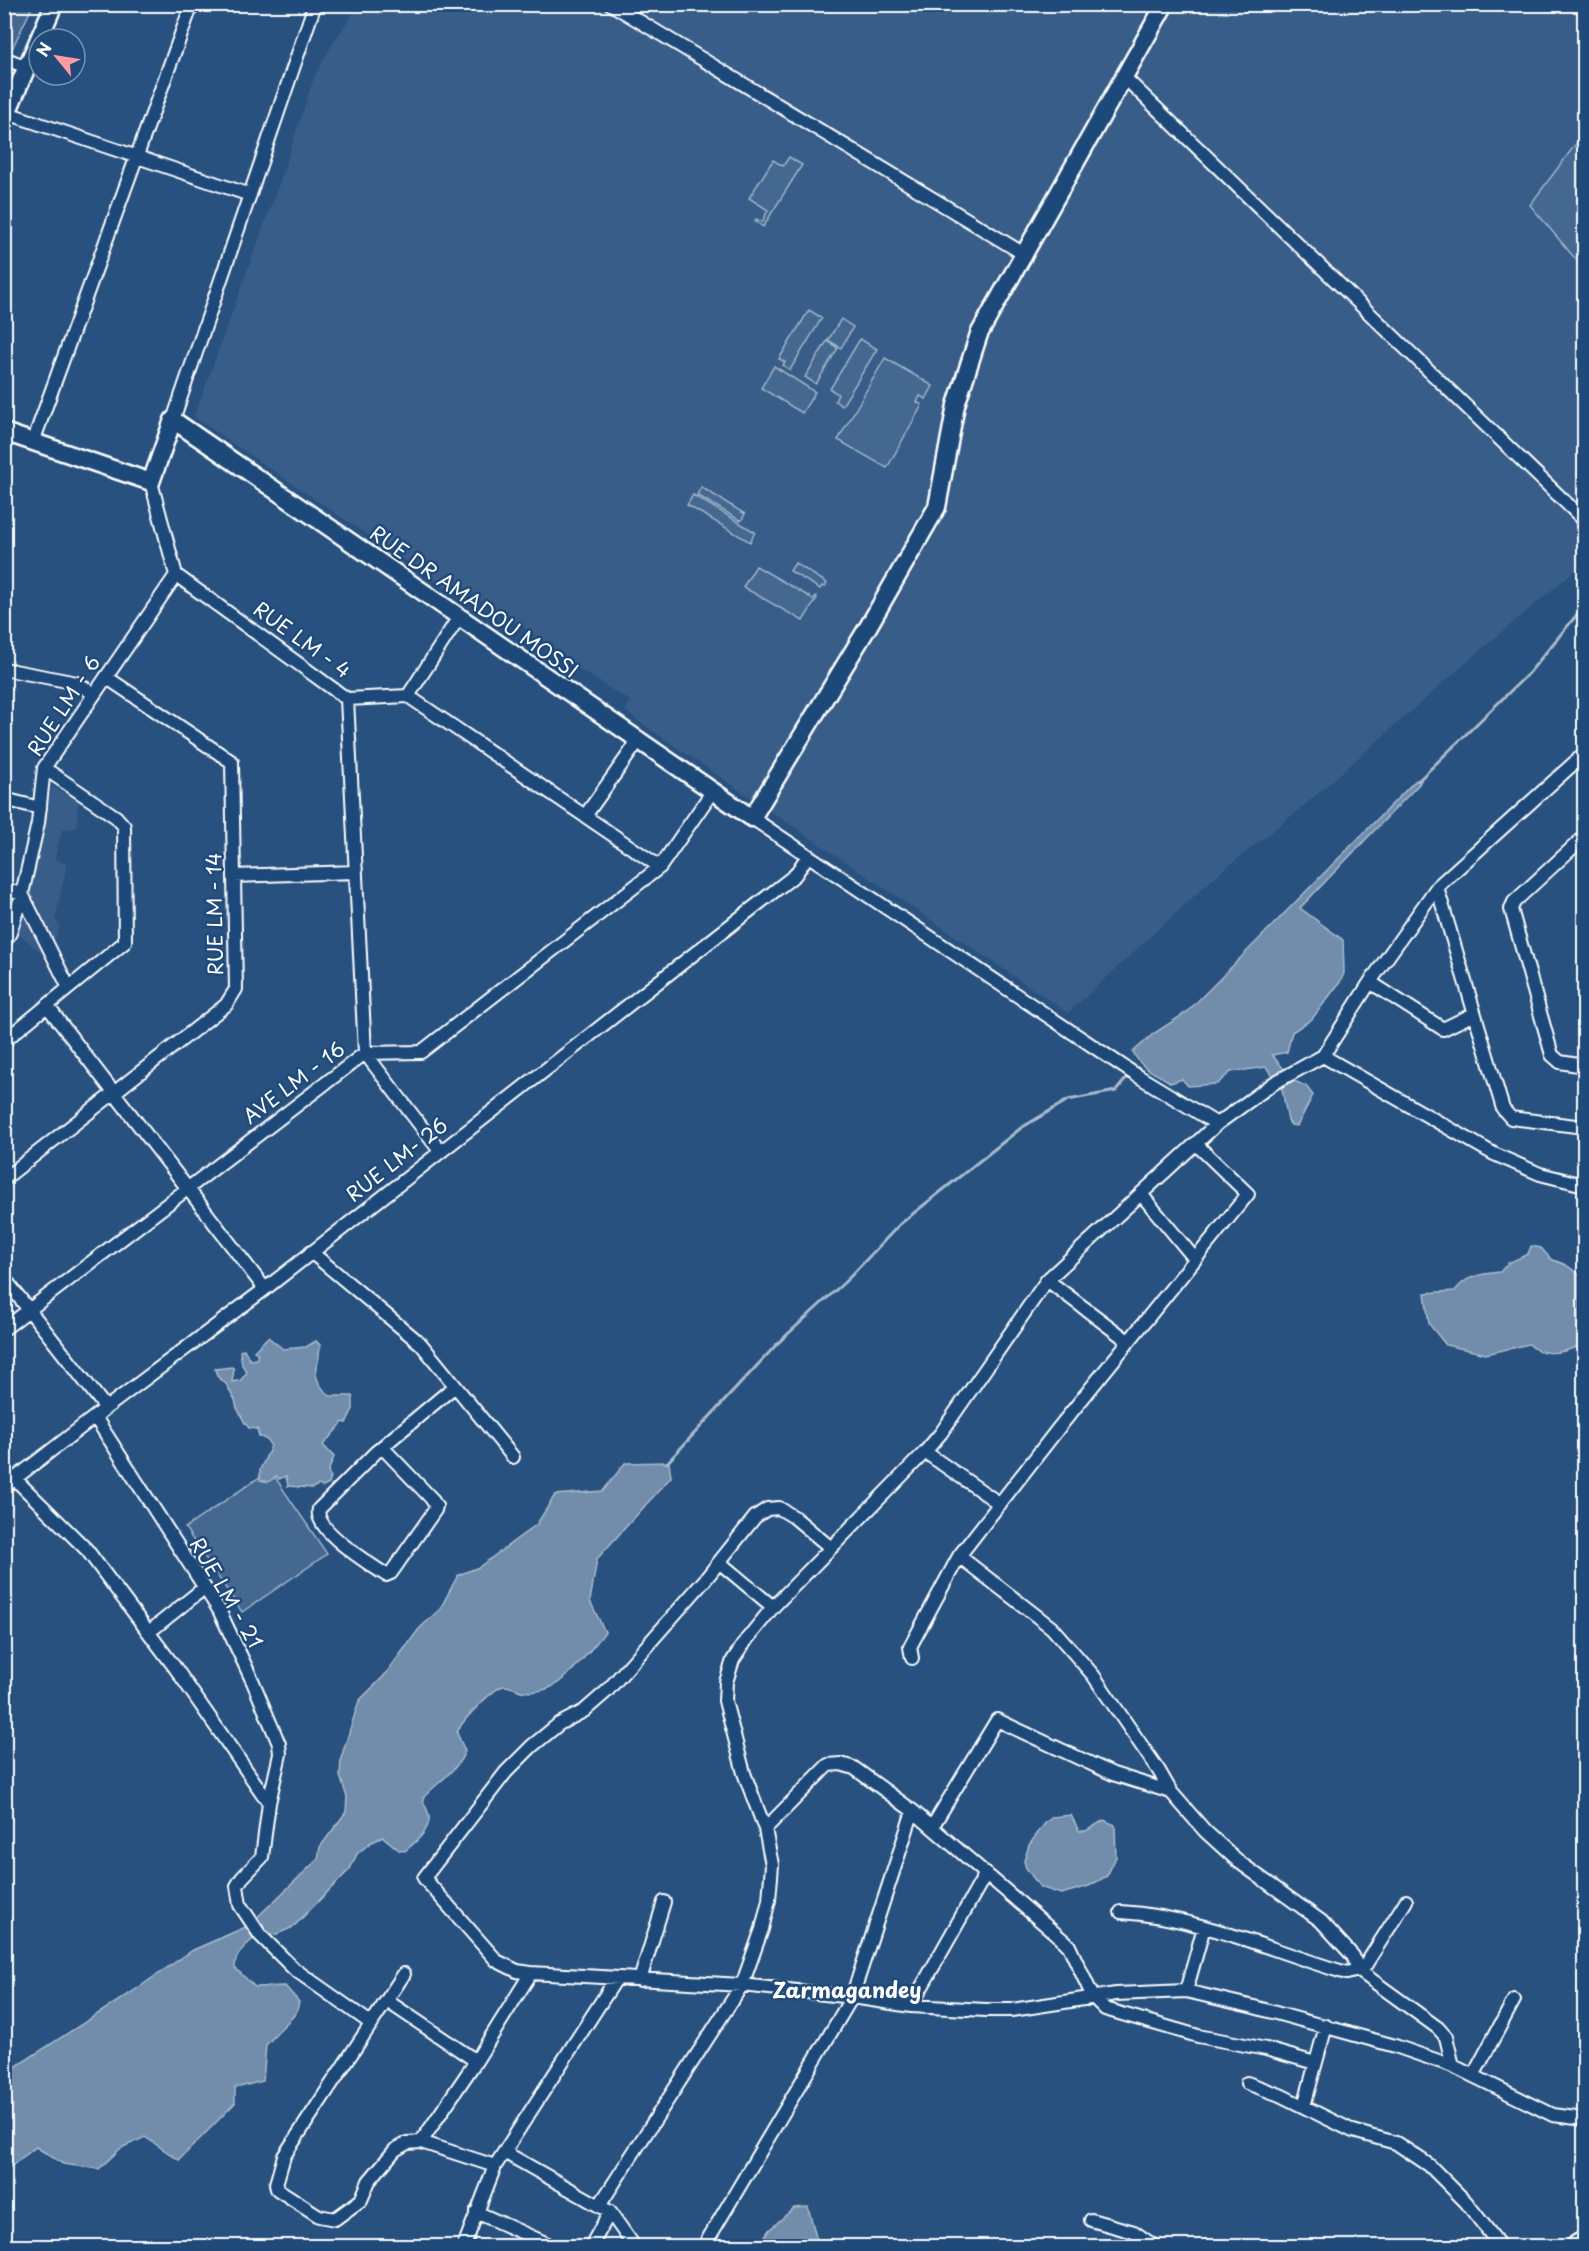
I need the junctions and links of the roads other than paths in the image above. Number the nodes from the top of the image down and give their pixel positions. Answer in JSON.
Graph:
{"nodes":[{"id":1,"x":54,"y":4,"type":"edge"},
{"id":2,"x":192,"y":4,"type":"edge"},
{"id":3,"x":315,"y":4,"type":"edge"},
{"id":4,"x":611,"y":4,"type":"edge"},
{"id":5,"x":1165,"y":4,"type":"edge"},
{"id":6,"x":4,"y":58,"type":"edge"},
{"id":7,"x":26,"y":68,"type":"junction"},
{"id":8,"x":1124,"y":78,"type":"junction"},
{"id":9,"x":6,"y":117,"type":"edge"},
{"id":10,"x":136,"y":157,"type":"junction"},
{"id":11,"x":250,"y":195,"type":"junction"},
{"id":12,"x":1024,"y":254,"type":"junction"},
{"id":13,"x":173,"y":420,"type":"junction"},
{"id":14,"x":4,"y":432,"type":"edge"},
{"id":15,"x":33,"y":442,"type":"junction"},
{"id":16,"x":151,"y":482,"type":"junction"},
{"id":17,"x":1584,"y":520,"type":"edge"},
{"id":18,"x":176,"y":575,"type":"junction"},
{"id":19,"x":459,"y":617,"type":"junction"},
{"id":20,"x":4,"y":669,"type":"edge"},
{"id":21,"x":106,"y":677,"type":"junction"},
{"id":22,"x":94,"y":694,"type":"junction"},
{"id":23,"x":408,"y":696,"type":"junction"},
{"id":24,"x":347,"y":699,"type":"junction"},
{"id":25,"x":639,"y":740,"type":"junction"},
{"id":26,"x":1584,"y":754,"type":"edge"},
{"id":27,"x":44,"y":768,"type":"junction"},
{"id":28,"x":712,"y":792,"type":"junction"},
{"id":29,"x":4,"y":799,"type":"edge"},
{"id":30,"x":40,"y":808,"type":"junction"},
{"id":31,"x":585,"y":816,"type":"junction"},
{"id":32,"x":752,"y":818,"type":"junction"},
{"id":33,"x":1584,"y":837,"type":"edge"},
{"id":34,"x":807,"y":857,"type":"junction"},
{"id":35,"x":660,"y":867,"type":"junction"},
{"id":36,"x":357,"y":872,"type":"junction"},
{"id":37,"x":234,"y":876,"type":"junction"},
{"id":38,"x":1437,"y":887,"type":"junction"},
{"id":39,"x":4,"y":889,"type":"edge"},
{"id":40,"x":22,"y":894,"type":"junction"},
{"id":41,"x":4,"y":943,"type":"edge"},
{"id":42,"x":1370,"y":982,"type":"junction"},
{"id":43,"x":69,"y":988,"type":"junction"},
{"id":44,"x":48,"y":1007,"type":"junction"},
{"id":45,"x":1474,"y":1014,"type":"junction"},
{"id":46,"x":4,"y":1041,"type":"edge"},
{"id":47,"x":365,"y":1053,"type":"junction"},
{"id":48,"x":1323,"y":1056,"type":"junction"},
{"id":49,"x":1584,"y":1066,"type":"edge"},
{"id":50,"x":114,"y":1093,"type":"junction"},
{"id":51,"x":1217,"y":1124,"type":"junction"},
{"id":52,"x":1584,"y":1127,"type":"edge"},
{"id":53,"x":1196,"y":1144,"type":"junction"},
{"id":54,"x":440,"y":1151,"type":"junction"},
{"id":55,"x":4,"y":1179,"type":"edge"},
{"id":56,"x":1584,"y":1185,"type":"edge"},
{"id":57,"x":189,"y":1188,"type":"junction"},
{"id":58,"x":1141,"y":1194,"type":"junction"},
{"id":59,"x":311,"y":1252,"type":"junction"},
{"id":60,"x":1194,"y":1258,"type":"junction"},
{"id":61,"x":4,"y":1278,"type":"edge"},
{"id":62,"x":1047,"y":1280,"type":"junction"},
{"id":63,"x":265,"y":1289,"type":"junction"},
{"id":64,"x":30,"y":1310,"type":"junction"},
{"id":65,"x":4,"y":1329,"type":"edge"},
{"id":66,"x":1128,"y":1341,"type":"junction"},
{"id":67,"x":454,"y":1386,"type":"junction"},
{"id":68,"x":106,"y":1408,"type":"junction"},
{"id":69,"x":95,"y":1417,"type":"junction"},
{"id":70,"x":381,"y":1447,"type":"junction"},
{"id":71,"x":925,"y":1452,"type":"junction"},
{"id":72,"x":513,"y":1457,"type":"dead end"},
{"id":73,"x":15,"y":1479,"type":"junction"},
{"id":74,"x":4,"y":1487,"type":"edge"},
{"id":75,"x":1000,"y":1504,"type":"junction"},
{"id":76,"x":831,"y":1548,"type":"junction"},
{"id":77,"x":959,"y":1556,"type":"junction"},
{"id":78,"x":719,"y":1562,"type":"junction"},
{"id":79,"x":204,"y":1588,"type":"junction"},
{"id":80,"x":773,"y":1607,"type":"junction"},
{"id":81,"x":149,"y":1632,"type":"junction"},
{"id":82,"x":912,"y":1658,"type":"dead end"},
{"id":83,"x":1171,"y":1792,"type":"junction"},
{"id":84,"x":268,"y":1803,"type":"junction"},
{"id":85,"x":913,"y":1810,"type":"junction"},
{"id":86,"x":932,"y":1827,"type":"junction"},
{"id":87,"x":765,"y":1829,"type":"junction"},
{"id":88,"x":986,"y":1874,"type":"junction"},
{"id":89,"x":1406,"y":1901,"type":"dead end"},
{"id":90,"x":664,"y":1902,"type":"dead end"},
{"id":91,"x":1121,"y":1912,"type":"dead end"},
{"id":92,"x":1204,"y":1927,"type":"junction"},
{"id":93,"x":1360,"y":1971,"type":"junction"},
{"id":94,"x":531,"y":1973,"type":"junction"},
{"id":95,"x":404,"y":1974,"type":"dead end"},
{"id":96,"x":616,"y":1979,"type":"junction"},
{"id":97,"x":640,"y":1980,"type":"junction"},
{"id":98,"x":742,"y":1985,"type":"junction"},
{"id":99,"x":1186,"y":1991,"type":"junction"},
{"id":100,"x":852,"y":1997,"type":"junction"},
{"id":101,"x":1093,"y":1997,"type":"junction"},
{"id":102,"x":1514,"y":2000,"type":"dead end"},
{"id":103,"x":387,"y":2001,"type":"junction"},
{"id":104,"x":911,"y":2006,"type":"junction"},
{"id":105,"x":372,"y":2024,"type":"junction"},
{"id":106,"x":1326,"y":2026,"type":"junction"},
{"id":107,"x":476,"y":2061,"type":"junction"},
{"id":108,"x":1315,"y":2063,"type":"junction"},
{"id":109,"x":1453,"y":2066,"type":"junction"},
{"id":110,"x":1473,"y":2076,"type":"junction"},
{"id":111,"x":1247,"y":2083,"type":"dead end"},
{"id":112,"x":1304,"y":2106,"type":"junction"},
{"id":113,"x":1584,"y":2119,"type":"edge"},
{"id":114,"x":421,"y":2142,"type":"junction"},
{"id":115,"x":504,"y":2152,"type":"junction"},
{"id":116,"x":495,"y":2166,"type":"junction"},
{"id":117,"x":605,"y":2209,"type":"junction"},
{"id":118,"x":476,"y":2212,"type":"junction"},
{"id":119,"x":1091,"y":2220,"type":"dead end"},
{"id":120,"x":1584,"y":2242,"type":"edge"},
{"id":121,"x":464,"y":2247,"type":"edge"},
{"id":122,"x":552,"y":2247,"type":"edge"},
{"id":123,"x":591,"y":2247,"type":"edge"},
{"id":124,"x":634,"y":2247,"type":"edge"},
{"id":125,"x":704,"y":2247,"type":"edge"},
{"id":126,"x":1154,"y":2247,"type":"edge"},
{"id":127,"x":1500,"y":2247,"type":"edge"},
{"id":128,"x":1579,"y":2247,"type":"edge"}],
"edges":[{"from":1,"to":7,"type":"street"},
{"from":2,"to":10,"type":"street"},
{"from":3,"to":11,"type":"street"},
{"from":4,"to":12,"type":"street"},
{"from":5,"to":8,"type":"street"},
{"from":6,"to":7,"type":"street"},
{"from":7,"to":9,"type":"street"},
{"from":8,"to":12,"type":"street"},
{"from":8,"to":17,"type":"street"},
{"from":9,"to":10,"type":"street"},
{"from":10,"to":11,"type":"street"},
{"from":10,"to":15,"type":"street"},
{"from":11,"to":13,"type":"street"},
{"from":12,"to":32,"type":"street"},
{"from":13,"to":16,"type":"street"},
{"from":13,"to":19,"type":"street","name":"RUE DR AMADOU MOSSI"},
{"from":14,"to":15,"type":"street"},
{"from":15,"to":16,"type":"street"},
{"from":16,"to":18,"type":"street"},
{"from":18,"to":21,"type":"street","name":"RUE LM - 6"},
{"from":18,"to":24,"type":"street","name":"RUE LM - 4"},
{"from":19,"to":23,"type":"street"},
{"from":19,"to":25,"type":"street","name":"RUE DR AMADOU MOSSI"},
{"from":20,"to":22,"type":"street"},
{"from":21,"to":22,"type":"street","name":"RUE LM - 6"},
{"from":21,"to":37,"type":"street","name":"RUE LM - 14"},
{"from":22,"to":27,"type":"street","name":"RUE LM - 6"},
{"from":23,"to":24,"type":"street"},
{"from":23,"to":31,"type":"street"},
{"from":24,"to":36,"type":"street","name":"RUE LM - 4"},
{"from":25,"to":28,"type":"street","name":"RUE DR AMADOU MOSSI"},
{"from":25,"to":31,"type":"street"},
{"from":26,"to":38,"type":"street"},
{"from":27,"to":30,"type":"street","name":"RUE LM - 6"},
{"from":27,"to":43,"type":"street"},
{"from":28,"to":32,"type":"street","name":"RUE DR AMADOU MOSSI"},
{"from":28,"to":35,"type":"street","name":"AVE LM - 16"},
{"from":29,"to":30,"type":"street"},
{"from":30,"to":40,"type":"street","name":"RUE LM - 6"},
{"from":31,"to":35,"type":"street"},
{"from":32,"to":34,"type":"street"},
{"from":33,"to":49,"type":"street"},
{"from":34,"to":51,"type":"street"},
{"from":34,"to":54,"type":"street","name":"RUE LM- 26"},
{"from":35,"to":47,"type":"street","name":"AVE LM - 16"},
{"from":36,"to":37,"type":"street"},
{"from":36,"to":47,"type":"street","name":"RUE LM - 4"},
{"from":37,"to":50,"type":"street","name":"RUE LM - 14"},
{"from":38,"to":42,"type":"street"},
{"from":38,"to":45,"type":"street"},
{"from":39,"to":40,"type":"street"},
{"from":40,"to":41,"type":"street","name":"RUE LM - 6"},
{"from":40,"to":43,"type":"street"},
{"from":42,"to":45,"type":"street"},
{"from":42,"to":48,"type":"street"},
{"from":43,"to":44,"type":"street"},
{"from":44,"to":46,"type":"street"},
{"from":44,"to":50,"type":"street"},
{"from":45,"to":52,"type":"street"},
{"from":47,"to":54,"type":"street"},
{"from":47,"to":57,"type":"street","name":"AVE LM - 16"},
{"from":48,"to":51,"type":"street"},
{"from":48,"to":56,"type":"street"},
{"from":50,"to":55,"type":"street","name":"RUE LM - 14"},
{"from":50,"to":57,"type":"street"},
{"from":51,"to":53,"type":"street"},
{"from":53,"to":58,"type":"street"},
{"from":53,"to":60,"type":"street"},
{"from":54,"to":59,"type":"street","name":"RUE LM- 26"},
{"from":57,"to":63,"type":"street"},
{"from":57,"to":64,"type":"street","name":"AVE LM - 16"},
{"from":58,"to":60,"type":"street"},
{"from":58,"to":62,"type":"street"},
{"from":59,"to":63,"type":"street","name":"RUE LM- 26"},
{"from":59,"to":67,"type":"street"},
{"from":60,"to":66,"type":"street"},
{"from":61,"to":64,"type":"street"},
{"from":62,"to":66,"type":"street"},
{"from":62,"to":71,"type":"street"},
{"from":63,"to":68,"type":"street","name":"RUE LM- 26"},
{"from":64,"to":65,"type":"street","name":"AVE LM - 16"},
{"from":64,"to":68,"type":"street"},
{"from":66,"to":75,"type":"street"},
{"from":67,"to":70,"type":"street"},
{"from":67,"to":72,"type":"street"},
{"from":68,"to":69,"type":"street","name":"RUE LM- 26"},
{"from":69,"to":73,"type":"street","name":"RUE LM- 26"},
{"from":69,"to":79,"type":"street","name":"RUE LM - 21"},
{"from":70,"to":70,"type":"street"},
{"from":71,"to":75,"type":"street"},
{"from":71,"to":76,"type":"street"},
{"from":73,"to":74,"type":"street","name":"RUE LM- 26"},
{"from":73,"to":81,"type":"street"},
{"from":75,"to":77,"type":"street"},
{"from":76,"to":78,"type":"street"},
{"from":76,"to":80,"type":"street"},
{"from":77,"to":82,"type":"street"},
{"from":77,"to":83,"type":"street"},
{"from":78,"to":80,"type":"street"},
{"from":78,"to":94,"type":"street"},
{"from":79,"to":81,"type":"street"},
{"from":79,"to":84,"type":"street","name":"RUE LM - 21"},
{"from":80,"to":87,"type":"street"},
{"from":81,"to":84,"type":"street"},
{"from":83,"to":86,"type":"street"},
{"from":83,"to":93,"type":"street"},
{"from":84,"to":105,"type":"street","name":"RUE LM - 21"},
{"from":85,"to":86,"type":"street"},
{"from":85,"to":87,"type":"street"},
{"from":85,"to":100,"type":"street"},
{"from":86,"to":88,"type":"street"},
{"from":87,"to":98,"type":"street"},
{"from":88,"to":101,"type":"street"},
{"from":88,"to":104,"type":"street"},
{"from":89,"to":93,"type":"street"},
{"from":90,"to":97,"type":"street"},
{"from":91,"to":92,"type":"street"},
{"from":92,"to":93,"type":"street"},
{"from":92,"to":99,"type":"street"},
{"from":93,"to":109,"type":"street"},
{"from":94,"to":96,"type":"street"},
{"from":94,"to":107,"type":"street"},
{"from":95,"to":103,"type":"street"},
{"from":96,"to":97,"type":"street"},
{"from":96,"to":115,"type":"street"},
{"from":97,"to":98,"type":"street"},
{"from":98,"to":100,"type":"street"},
{"from":98,"to":117,"type":"street"},
{"from":99,"to":101,"type":"street"},
{"from":99,"to":106,"type":"street"},
{"from":100,"to":104,"type":"street"},
{"from":100,"to":125,"type":"street"},
{"from":101,"to":104,"type":"street"},
{"from":101,"to":108,"type":"street"},
{"from":102,"to":110,"type":"street"},
{"from":103,"to":105,"type":"street"},
{"from":103,"to":107,"type":"street"},
{"from":105,"to":114,"type":"street"},
{"from":106,"to":108,"type":"street"},
{"from":106,"to":109,"type":"street"},
{"from":107,"to":114,"type":"street"},
{"from":108,"to":112,"type":"street"},
{"from":109,"to":110,"type":"street"},
{"from":110,"to":113,"type":"street"},
{"from":111,"to":112,"type":"street"},
{"from":112,"to":127,"type":"street"},
{"from":114,"to":116,"type":"street"},
{"from":115,"to":116,"type":"street"},
{"from":115,"to":117,"type":"street"},
{"from":116,"to":118,"type":"street"},
{"from":117,"to":123,"type":"street"},
{"from":117,"to":124,"type":"street"},
{"from":118,"to":121,"type":"street"},
{"from":118,"to":122,"type":"street"},
{"from":119,"to":126,"type":"street"},
{"from":120,"to":128,"type":"highway"}]}
